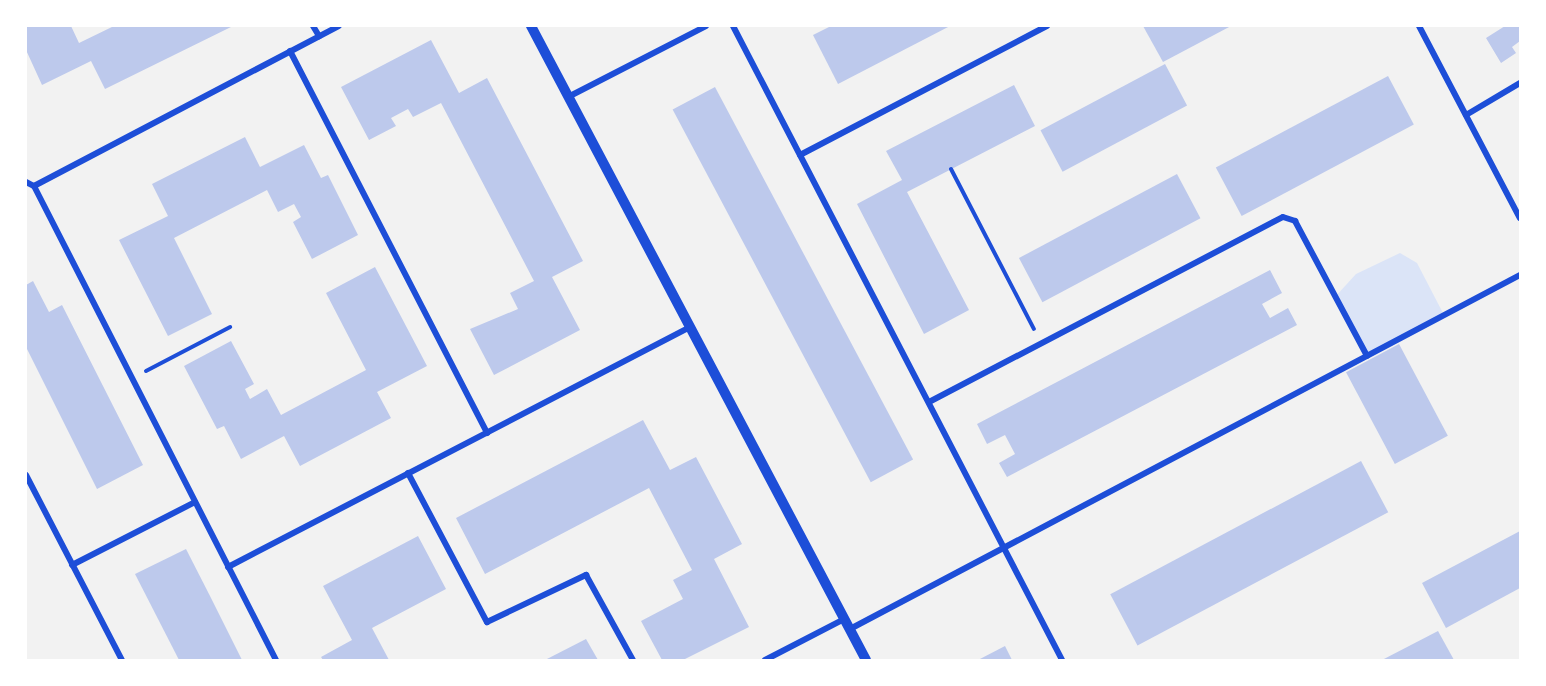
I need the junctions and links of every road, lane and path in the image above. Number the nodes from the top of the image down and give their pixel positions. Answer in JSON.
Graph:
{"nodes":[{"id":1,"x":313,"y":26,"type":"edge"},
{"id":2,"x":339,"y":26,"type":"edge"},
{"id":3,"x":531,"y":26,"type":"edge"},
{"id":4,"x":706,"y":26,"type":"edge"},
{"id":5,"x":733,"y":26,"type":"edge"},
{"id":6,"x":1047,"y":26,"type":"edge"},
{"id":7,"x":1419,"y":26,"type":"edge"},
{"id":8,"x":319,"y":36,"type":"junction"},
{"id":9,"x":290,"y":51,"type":"junction"},
{"id":10,"x":1521,"y":83,"type":"edge"},
{"id":11,"x":568,"y":97,"type":"junction"},
{"id":12,"x":1466,"y":115,"type":"junction"},
{"id":13,"x":800,"y":155,"type":"junction"},
{"id":14,"x":951,"y":169,"type":"dead end"},
{"id":15,"x":26,"y":182,"type":"edge"},
{"id":16,"x":34,"y":186,"type":"junction"},
{"id":17,"x":1521,"y":218,"type":"edge"},
{"id":18,"x":1521,"y":275,"type":"edge"},
{"id":19,"x":230,"y":327,"type":"dead end"},
{"id":20,"x":690,"y":327,"type":"junction"},
{"id":21,"x":1042,"y":343,"type":"junction"},
{"id":22,"x":1366,"y":356,"type":"junction"},
{"id":23,"x":132,"y":378,"type":"junction"},
{"id":24,"x":929,"y":402,"type":"junction"},
{"id":25,"x":487,"y":433,"type":"junction"},
{"id":26,"x":408,"y":473,"type":"junction"},
{"id":27,"x":26,"y":476,"type":"edge"},
{"id":28,"x":195,"y":502,"type":"junction"},
{"id":29,"x":1004,"y":548,"type":"junction"},
{"id":30,"x":72,"y":565,"type":"junction"},
{"id":31,"x":228,"y":567,"type":"junction"},
{"id":32,"x":847,"y":624,"type":"junction"},
{"id":33,"x":122,"y":660,"type":"edge"},
{"id":34,"x":276,"y":660,"type":"edge"},
{"id":35,"x":633,"y":660,"type":"edge"},
{"id":36,"x":765,"y":660,"type":"edge"},
{"id":37,"x":866,"y":660,"type":"edge"},
{"id":38,"x":1062,"y":660,"type":"edge"}],
"edges":[{"from":1,"to":8,"type":"street"},
{"from":2,"to":8,"type":"street"},
{"from":3,"to":11,"type":"street"},
{"from":4,"to":11,"type":"street"},
{"from":5,"to":13,"type":"street"},
{"from":6,"to":13,"type":"street"},
{"from":7,"to":12,"type":"street"},
{"from":8,"to":9,"type":"street"},
{"from":9,"to":16,"type":"street"},
{"from":9,"to":25,"type":"street"},
{"from":10,"to":12,"type":"street"},
{"from":11,"to":20,"type":"street"},
{"from":12,"to":17,"type":"street"},
{"from":13,"to":24,"type":"street"},
{"from":14,"to":21,"type":"path"},
{"from":15,"to":16,"type":"street"},
{"from":16,"to":23,"type":"street"},
{"from":18,"to":22,"type":"street"},
{"from":19,"to":23,"type":"path"},
{"from":20,"to":25,"type":"street"},
{"from":20,"to":32,"type":"street"},
{"from":21,"to":22,"type":"street"},
{"from":21,"to":24,"type":"street"},
{"from":22,"to":29,"type":"street"},
{"from":23,"to":28,"type":"street"},
{"from":24,"to":29,"type":"street"},
{"from":25,"to":26,"type":"street"},
{"from":26,"to":31,"type":"street"},
{"from":26,"to":35,"type":"street"},
{"from":27,"to":30,"type":"street"},
{"from":28,"to":30,"type":"street"},
{"from":28,"to":31,"type":"street"},
{"from":29,"to":32,"type":"street"},
{"from":29,"to":38,"type":"street"},
{"from":30,"to":33,"type":"street"},
{"from":31,"to":34,"type":"street"},
{"from":32,"to":36,"type":"street"},
{"from":32,"to":37,"type":"street"}]}
